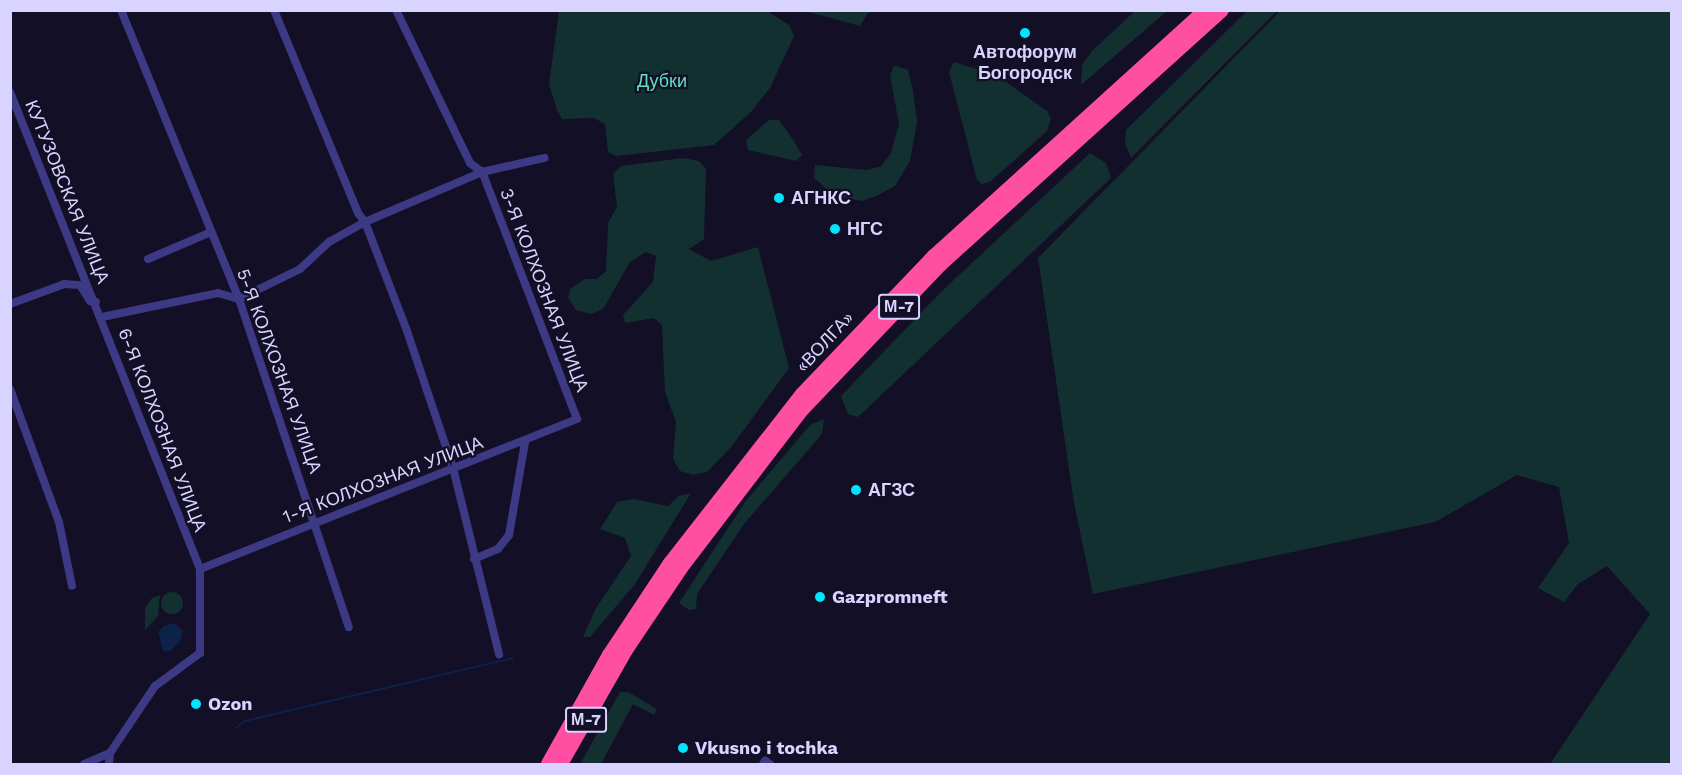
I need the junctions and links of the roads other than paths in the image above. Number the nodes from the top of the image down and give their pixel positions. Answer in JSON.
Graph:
{"nodes":[{"id":1,"x":120,"y":10,"type":"edge"},
{"id":2,"x":274,"y":10,"type":"edge"},
{"id":3,"x":396,"y":10,"type":"edge"},
{"id":4,"x":1205,"y":10,"type":"edge"},
{"id":5,"x":1222,"y":10,"type":"edge"},
{"id":6,"x":10,"y":92,"type":"edge"},
{"id":7,"x":543,"y":158,"type":"dead end"},
{"id":8,"x":482,"y":172,"type":"junction"},
{"id":9,"x":365,"y":222,"type":"junction"},
{"id":10,"x":211,"y":232,"type":"junction"},
{"id":11,"x":148,"y":259,"type":"dead end"},
{"id":12,"x":239,"y":299,"type":"junction"},
{"id":13,"x":96,"y":302,"type":"junction"},
{"id":14,"x":10,"y":304,"type":"edge"},
{"id":15,"x":102,"y":317,"type":"junction"},
{"id":16,"x":10,"y":389,"type":"edge"},
{"id":17,"x":577,"y":419,"type":"joint"},
{"id":18,"x":525,"y":442,"type":"junction"},
{"id":19,"x":453,"y":468,"type":"junction"},
{"id":20,"x":316,"y":521,"type":"junction"},
{"id":21,"x":474,"y":560,"type":"junction"},
{"id":22,"x":200,"y":569,"type":"junction"},
{"id":23,"x":72,"y":586,"type":"dead end"},
{"id":24,"x":349,"y":627,"type":"dead end"},
{"id":25,"x":499,"y":654,"type":"dead end"},
{"id":26,"x":110,"y":753,"type":"junction"},
{"id":27,"x":84,"y":765,"type":"edge"},
{"id":28,"x":109,"y":765,"type":"edge"},
{"id":29,"x":548,"y":765,"type":"edge"},
{"id":30,"x":561,"y":765,"type":"edge"},
{"id":31,"x":763,"y":765,"type":"edge"},
{"id":32,"x":770,"y":765,"type":"edge"}],
"edges":[{"from":1,"to":10,"type":"street","name":"5-Я КОЛХОЗНАЯ УЛИЦА"},
{"from":2,"to":9,"type":"street"},
{"from":3,"to":8,"type":"street","name":"3-Я КОЛХОЗНАЯ УЛИЦА"},
{"from":4,"to":29,"type":"highway","name":"«ВОЛГА»","number":"М-7"},
{"from":5,"to":30,"type":"highway","name":"«ВОЛГА»","number":"М-7"},
{"from":6,"to":13,"type":"street","name":"КУТУЗОВСКАЯ УЛИЦА"},
{"from":7,"to":8,"type":"street"},
{"from":8,"to":9,"type":"street"},
{"from":8,"to":17,"type":"street","name":"3-Я КОЛХОЗНАЯ УЛИЦА"},
{"from":9,"to":12,"type":"street"},
{"from":9,"to":19,"type":"street"},
{"from":10,"to":11,"type":"street"},
{"from":10,"to":12,"type":"street","name":"5-Я КОЛХОЗНАЯ УЛИЦА"},
{"from":12,"to":15,"type":"street"},
{"from":12,"to":20,"type":"street","name":"5-Я КОЛХОЗНАЯ УЛИЦА"},
{"from":13,"to":14,"type":"street"},
{"from":13,"to":15,"type":"street","name":"6-Я КОЛХОЗНАЯ УЛИЦА"},
{"from":15,"to":22,"type":"street","name":"6-Я КОЛХОЗНАЯ УЛИЦА"},
{"from":16,"to":23,"type":"street"},
{"from":17,"to":18,"type":"street","name":"1-Я КОЛХОЗНАЯ УЛИЦА"},
{"from":18,"to":19,"type":"street","name":"1-Я КОЛХОЗНАЯ УЛИЦА"},
{"from":18,"to":21,"type":"street"},
{"from":19,"to":20,"type":"street","name":"1-Я КОЛХОЗНАЯ УЛИЦА"},
{"from":19,"to":21,"type":"street"},
{"from":20,"to":22,"type":"street","name":"1-Я КОЛХОЗНАЯ УЛИЦА"},
{"from":20,"to":24,"type":"street","name":"5-Я КОЛХОЗНАЯ УЛИЦА"},
{"from":21,"to":25,"type":"street"},
{"from":22,"to":26,"type":"street"},
{"from":26,"to":27,"type":"street"},
{"from":26,"to":28,"type":"street"},
{"from":31,"to":32,"type":"street"}]}
